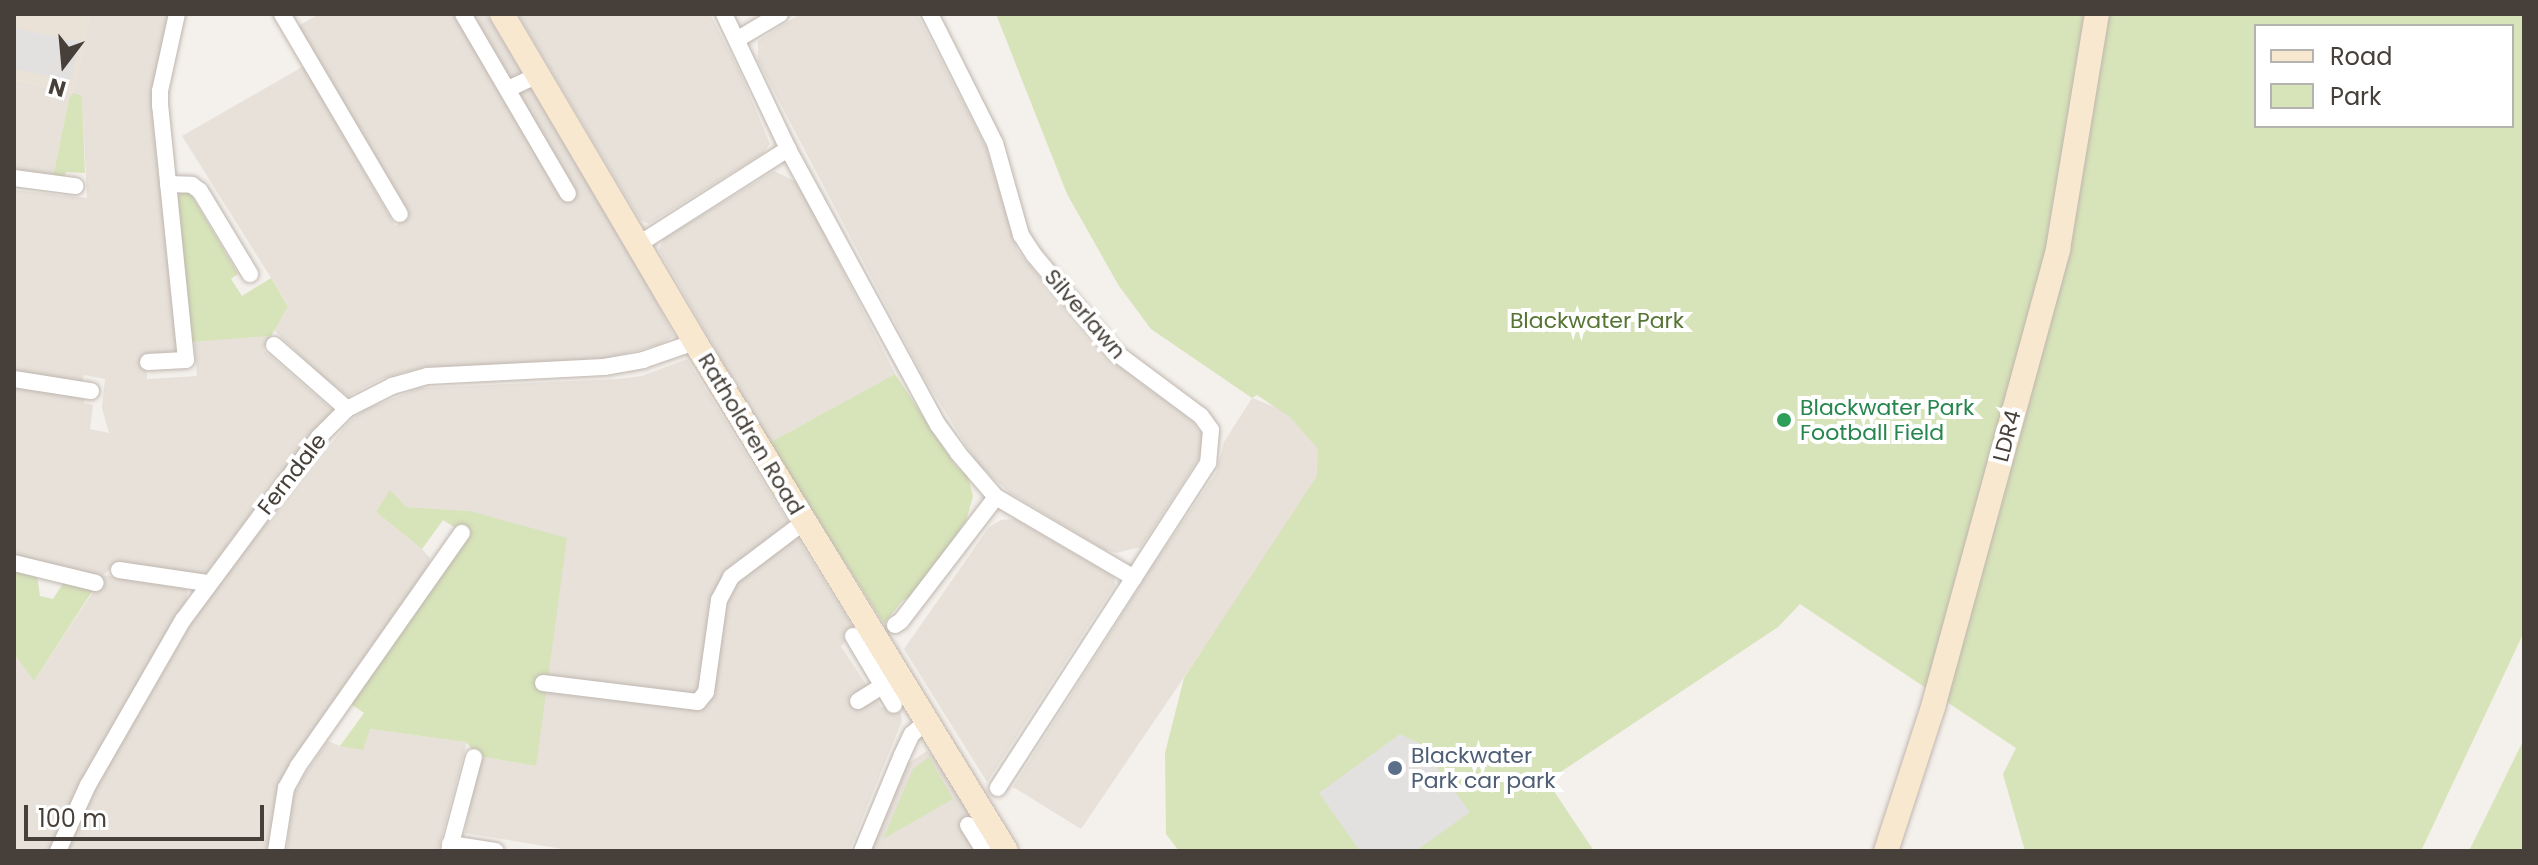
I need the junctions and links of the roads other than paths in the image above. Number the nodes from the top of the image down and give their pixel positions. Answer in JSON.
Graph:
{"nodes":[{"id":1,"x":177,"y":14,"type":"edge"},
{"id":2,"x":282,"y":14,"type":"edge"},
{"id":3,"x":463,"y":14,"type":"edge"},
{"id":4,"x":502,"y":14,"type":"edge"},
{"id":5,"x":724,"y":14,"type":"edge"},
{"id":6,"x":780,"y":14,"type":"edge"},
{"id":7,"x":930,"y":14,"type":"edge"},
{"id":8,"x":2097,"y":14,"type":"edge"},
{"id":9,"x":738,"y":39,"type":"junction"},
{"id":10,"x":538,"y":75,"type":"junction"},
{"id":11,"x":508,"y":89,"type":"junction"},
{"id":12,"x":788,"y":149,"type":"junction"},
{"id":13,"x":14,"y":178,"type":"edge"},
{"id":14,"x":168,"y":184,"type":"junction"},
{"id":15,"x":75,"y":186,"type":"dead end"},
{"id":16,"x":568,"y":194,"type":"dead end"},
{"id":17,"x":400,"y":214,"type":"dead end"},
{"id":18,"x":639,"y":244,"type":"junction"},
{"id":19,"x":250,"y":274,"type":"dead end"},
{"id":20,"x":695,"y":342,"type":"junction"},
{"id":21,"x":274,"y":345,"type":"dead end"},
{"id":22,"x":148,"y":362,"type":"dead end"},
{"id":23,"x":14,"y":379,"type":"edge"},
{"id":24,"x":91,"y":391,"type":"dead end"},
{"id":25,"x":347,"y":409,"type":"junction"},
{"id":26,"x":996,"y":497,"type":"junction"},
{"id":27,"x":804,"y":522,"type":"junction"},
{"id":28,"x":462,"y":533,"type":"dead end"},
{"id":29,"x":14,"y":563,"type":"edge"},
{"id":30,"x":119,"y":570,"type":"dead end"},
{"id":31,"x":1134,"y":578,"type":"junction"},
{"id":32,"x":96,"y":583,"type":"dead end"},
{"id":33,"x":207,"y":583,"type":"junction"},
{"id":34,"x":895,"y":625,"type":"dead end"},
{"id":35,"x":853,"y":636,"type":"dead end"},
{"id":36,"x":876,"y":656,"type":"junction"},
{"id":37,"x":543,"y":683,"type":"dead end"},
{"id":38,"x":882,"y":686,"type":"junction"},
{"id":39,"x":858,"y":701,"type":"dead end"},
{"id":40,"x":894,"y":705,"type":"dead end"},
{"id":41,"x":927,"y":721,"type":"junction"},
{"id":42,"x":474,"y":757,"type":"dead end"},
{"id":43,"x":998,"y":788,"type":"dead end"},
{"id":44,"x":968,"y":825,"type":"dead end"},
{"id":45,"x":449,"y":848,"type":"edge"},
{"id":46,"x":58,"y":851,"type":"edge"},
{"id":47,"x":276,"y":851,"type":"edge"},
{"id":48,"x":495,"y":851,"type":"edge"},
{"id":49,"x":862,"y":851,"type":"edge"},
{"id":50,"x":984,"y":851,"type":"edge"},
{"id":51,"x":1006,"y":851,"type":"edge"},
{"id":52,"x":1886,"y":851,"type":"edge"}],
"edges":[{"from":1,"to":14,"type":"street"},
{"from":2,"to":17,"type":"street"},
{"from":3,"to":11,"type":"street"},
{"from":4,"to":10,"type":"street","name":"Ratholdren Road"},
{"from":5,"to":9,"type":"street"},
{"from":6,"to":9,"type":"street"},
{"from":7,"to":31,"type":"street","name":"Silverlawn"},
{"from":8,"to":52,"type":"street","name":"LDR4"},
{"from":9,"to":12,"type":"street"},
{"from":10,"to":11,"type":"street"},
{"from":10,"to":18,"type":"street","name":"Ratholdren Road"},
{"from":11,"to":16,"type":"street"},
{"from":12,"to":18,"type":"street"},
{"from":12,"to":26,"type":"street"},
{"from":13,"to":15,"type":"street"},
{"from":14,"to":19,"type":"street"},
{"from":14,"to":22,"type":"street"},
{"from":18,"to":20,"type":"street","name":"Ratholdren Road"},
{"from":20,"to":25,"type":"street","name":"Ferndale"},
{"from":20,"to":27,"type":"street","name":"Ratholdren Road"},
{"from":21,"to":25,"type":"street"},
{"from":23,"to":24,"type":"street"},
{"from":25,"to":33,"type":"street","name":"Ferndale"},
{"from":26,"to":31,"type":"street"},
{"from":26,"to":34,"type":"street"},
{"from":27,"to":36,"type":"street","name":"Ratholdren Road"},
{"from":27,"to":37,"type":"street"},
{"from":28,"to":47,"type":"street"},
{"from":29,"to":32,"type":"street"},
{"from":30,"to":33,"type":"street"},
{"from":31,"to":43,"type":"street","name":"Silverlawn"},
{"from":33,"to":46,"type":"street","name":"Ferndale"},
{"from":35,"to":36,"type":"street"},
{"from":36,"to":38,"type":"street"},
{"from":36,"to":41,"type":"street","name":"Ratholdren Road"},
{"from":38,"to":39,"type":"street"},
{"from":38,"to":40,"type":"street"},
{"from":41,"to":49,"type":"street"},
{"from":41,"to":51,"type":"street","name":"Ratholdren Road"},
{"from":42,"to":45,"type":"street"},
{"from":44,"to":50,"type":"street"},
{"from":45,"to":48,"type":"street"}]}
